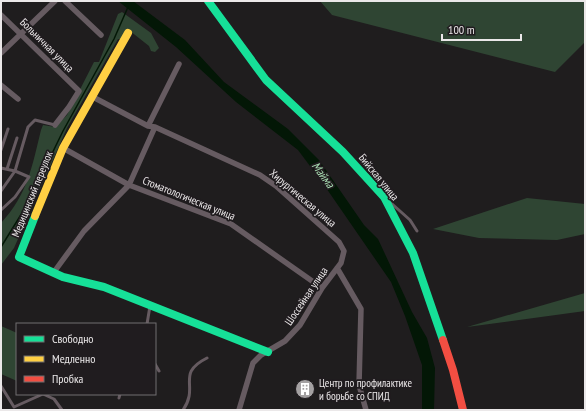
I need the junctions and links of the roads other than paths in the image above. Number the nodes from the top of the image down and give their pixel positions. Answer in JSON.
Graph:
{"nodes":[{"id":1,"x":55,"y":1,"type":"edge"},
{"id":2,"x":65,"y":1,"type":"edge"},
{"id":3,"x":208,"y":1,"type":"edge"},
{"id":4,"x":1,"y":15,"type":"edge"},
{"id":5,"x":21,"y":33,"type":"junction"},
{"id":6,"x":128,"y":33,"type":"dead end"},
{"id":7,"x":101,"y":36,"type":"dead end"},
{"id":8,"x":1,"y":53,"type":"edge"},
{"id":9,"x":179,"y":64,"type":"dead end"},
{"id":10,"x":1,"y":85,"type":"edge"},
{"id":11,"x":91,"y":96,"type":"junction"},
{"id":12,"x":18,"y":99,"type":"dead end"},
{"id":13,"x":54,"y":125,"type":"joint"},
{"id":14,"x":148,"y":126,"type":"junction"},
{"id":15,"x":155,"y":127,"type":"junction"},
{"id":16,"x":8,"y":129,"type":"dead end"},
{"id":17,"x":17,"y":138,"type":"dead end"},
{"id":18,"x":63,"y":148,"type":"junction"},
{"id":19,"x":1,"y":150,"type":"edge"},
{"id":20,"x":1,"y":168,"type":"edge"},
{"id":21,"x":7,"y":169,"type":"junction"},
{"id":22,"x":15,"y":171,"type":"junction"},
{"id":23,"x":129,"y":185,"type":"junction"},
{"id":24,"x":1,"y":191,"type":"edge"},
{"id":25,"x":384,"y":197,"type":"junction"},
{"id":26,"x":1,"y":210,"type":"edge"},
{"id":27,"x":417,"y":231,"type":"dead end"},
{"id":28,"x":337,"y":268,"type":"junction"},
{"id":29,"x":54,"y":272,"type":"junction"},
{"id":30,"x":322,"y":288,"type":"junction"},
{"id":31,"x":150,"y":305,"type":"junction"},
{"id":32,"x":148,"y":323,"type":"edge"},
{"id":33,"x":268,"y":352,"type":"junction"},
{"id":34,"x":207,"y":358,"type":"dead end"},
{"id":35,"x":156,"y":366,"type":"edge"},
{"id":36,"x":159,"y":371,"type":"dead end"},
{"id":37,"x":1,"y":386,"type":"edge"},
{"id":38,"x":41,"y":395,"type":"edge"},
{"id":39,"x":45,"y":395,"type":"edge"},
{"id":40,"x":62,"y":410,"type":"edge"},
{"id":41,"x":183,"y":410,"type":"edge"},
{"id":42,"x":238,"y":410,"type":"edge"},
{"id":43,"x":366,"y":410,"type":"edge"},
{"id":44,"x":463,"y":410,"type":"edge"}],
"edges":[{"from":1,"to":5,"type":"street"},
{"from":2,"to":7,"type":"street"},
{"from":3,"to":25,"type":"street","name":"Бийская улица"},
{"from":4,"to":5,"type":"street","name":"Больничная улица"},
{"from":5,"to":8,"type":"street"},
{"from":5,"to":13,"type":"street","name":"Больничная улица"},
{"from":6,"to":11,"type":"street","name":"Медицинский переулок"},
{"from":9,"to":14,"type":"street"},
{"from":10,"to":12,"type":"street"},
{"from":11,"to":14,"type":"street","name":"Хирургическая улица"},
{"from":11,"to":18,"type":"street","name":"Медицинский переулок"},
{"from":13,"to":22,"type":"lane"},
{"from":14,"to":15,"type":"street","name":"Хирургическая улица"},
{"from":15,"to":23,"type":"street"},
{"from":15,"to":28,"type":"street","name":"Хирургическая улица"},
{"from":16,"to":19,"type":"lane"},
{"from":17,"to":21,"type":"lane"},
{"from":18,"to":23,"type":"street","name":"Стоматологическая улица"},
{"from":18,"to":29,"type":"street","name":"Медицинский переулок"},
{"from":20,"to":21,"type":"lane"},
{"from":21,"to":22,"type":"lane"},
{"from":22,"to":24,"type":"lane"},
{"from":22,"to":26,"type":"lane"},
{"from":23,"to":29,"type":"street"},
{"from":23,"to":30,"type":"street","name":"Стоматологическая улица"},
{"from":25,"to":27,"type":"lane"},
{"from":25,"to":44,"type":"street","name":"Бийская улица"},
{"from":28,"to":30,"type":"street","name":"Шоссейная улица"},
{"from":28,"to":43,"type":"street"},
{"from":29,"to":31,"type":"street","name":"Медицинский переулок"},
{"from":30,"to":33,"type":"street","name":"Шоссейная улица"},
{"from":31,"to":32,"type":"lane"},
{"from":31,"to":33,"type":"street","name":"Медицинский переулок"},
{"from":33,"to":42,"type":"street","name":"Шоссейная улица"},
{"from":34,"to":41,"type":"lane"},
{"from":35,"to":36,"type":"lane"},
{"from":37,"to":38,"type":"lane"},
{"from":39,"to":40,"type":"lane"}]}
